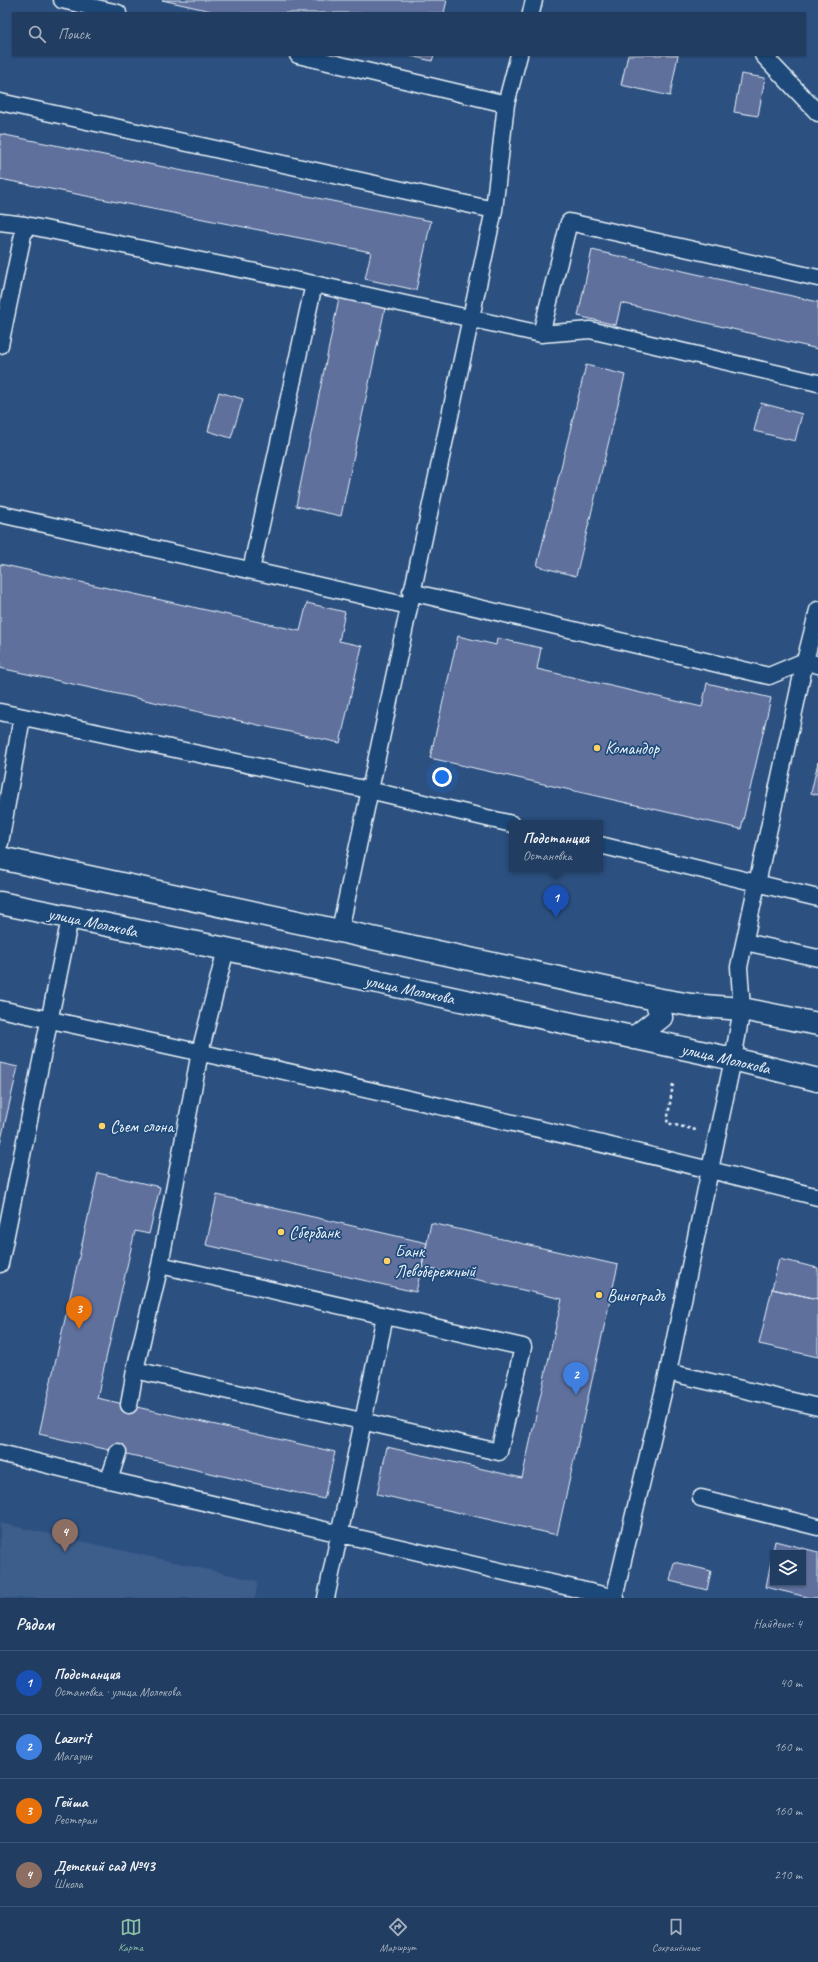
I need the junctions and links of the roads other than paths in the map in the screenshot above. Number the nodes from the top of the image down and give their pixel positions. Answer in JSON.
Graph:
{"nodes":[{"id":1,"x":62,"y":0,"type":"edge"},
{"id":2,"x":534,"y":0,"type":"edge"},
{"id":3,"x":114,"y":12,"type":"edge"},
{"id":4,"x":531,"y":12,"type":"edge"},
{"id":5,"x":302,"y":56,"type":"edge"},
{"id":6,"x":520,"y":56,"type":"edge"},
{"id":7,"x":764,"y":56,"type":"edge"},
{"id":8,"x":0,"y":102,"type":"edge"},
{"id":9,"x":506,"y":104,"type":"junction"},
{"id":10,"x":818,"y":113,"type":"edge"},
{"id":11,"x":494,"y":210,"type":"junction"},
{"id":12,"x":0,"y":222,"type":"edge"},
{"id":13,"x":25,"y":226,"type":"junction"},
{"id":14,"x":818,"y":278,"type":"edge"},
{"id":15,"x":314,"y":284,"type":"junction"},
{"id":16,"x":470,"y":319,"type":"junction"},
{"id":17,"x":541,"y":334,"type":"junction"},
{"id":18,"x":0,"y":346,"type":"edge"},
{"id":19,"x":818,"y":383,"type":"edge"},
{"id":20,"x":0,"y":514,"type":"edge"},
{"id":21,"x":251,"y":570,"type":"junction"},
{"id":22,"x":410,"y":599,"type":"junction"},
{"id":23,"x":818,"y":610,"type":"edge"},
{"id":24,"x":811,"y":663,"type":"edge"},
{"id":25,"x":0,"y":712,"type":"edge"},
{"id":26,"x":22,"y":717,"type":"junction"},
{"id":27,"x":369,"y":790,"type":"junction"},
{"id":28,"x":509,"y":823,"type":"edge"},
{"id":29,"x":0,"y":843,"type":"edge"},
{"id":30,"x":603,"y":846,"type":"edge"},
{"id":31,"x":0,"y":858,"type":"edge"},
{"id":32,"x":758,"y":882,"type":"junction"},
{"id":33,"x":818,"y":898,"type":"edge"},
{"id":34,"x":0,"y":903,"type":"edge"},
{"id":35,"x":70,"y":918,"type":"junction"},
{"id":36,"x":340,"y":930,"type":"junction"},
{"id":37,"x":745,"y":942,"type":"junction"},
{"id":38,"x":226,"y":949,"type":"junction"},
{"id":39,"x":818,"y":958,"type":"edge"},
{"id":40,"x":656,"y":999,"type":"junction"},
{"id":41,"x":0,"y":1009,"type":"edge"},
{"id":42,"x":742,"y":1009,"type":"junction"},
{"id":43,"x":48,"y":1020,"type":"junction"},
{"id":44,"x":818,"y":1024,"type":"edge"},
{"id":45,"x":634,"y":1038,"type":"junction"},
{"id":46,"x":200,"y":1052,"type":"junction"},
{"id":47,"x":733,"y":1059,"type":"junction"},
{"id":48,"x":818,"y":1080,"type":"edge"},
{"id":49,"x":710,"y":1169,"type":"junction"},
{"id":50,"x":818,"y":1197,"type":"edge"},
{"id":51,"x":0,"y":1264,"type":"edge"},
{"id":52,"x":160,"y":1265,"type":"junction"},
{"id":53,"x":386,"y":1316,"type":"junction"},
{"id":54,"x":135,"y":1370,"type":"junction"},
{"id":55,"x":668,"y":1372,"type":"junction"},
{"id":56,"x":129,"y":1405,"type":"dead end"},
{"id":57,"x":818,"y":1407,"type":"edge"},
{"id":58,"x":364,"y":1422,"type":"junction"},
{"id":59,"x":118,"y":1452,"type":"dead end"},
{"id":60,"x":0,"y":1453,"type":"edge"},
{"id":61,"x":109,"y":1480,"type":"junction"},
{"id":62,"x":701,"y":1498,"type":"dead end"},
{"id":63,"x":818,"y":1527,"type":"edge"},
{"id":64,"x":340,"y":1533,"type":"junction"},
{"id":65,"x":328,"y":1598,"type":"edge"},
{"id":66,"x":615,"y":1598,"type":"edge"}],
"edges":[{"from":1,"to":3,"type":"lane"},
{"from":2,"to":4,"type":"lane"},
{"from":5,"to":9,"type":"lane"},
{"from":6,"to":9,"type":"lane"},
{"from":7,"to":10,"type":"lane"},
{"from":8,"to":11,"type":"lane"},
{"from":9,"to":11,"type":"lane"},
{"from":11,"to":16,"type":"lane"},
{"from":12,"to":13,"type":"lane"},
{"from":13,"to":15,"type":"lane"},
{"from":13,"to":18,"type":"lane"},
{"from":14,"to":17,"type":"lane"},
{"from":15,"to":16,"type":"lane"},
{"from":15,"to":21,"type":"lane"},
{"from":16,"to":17,"type":"lane"},
{"from":16,"to":22,"type":"lane"},
{"from":17,"to":19,"type":"lane"},
{"from":20,"to":21,"type":"lane"},
{"from":21,"to":22,"type":"lane"},
{"from":22,"to":24,"type":"lane"},
{"from":22,"to":27,"type":"lane"},
{"from":23,"to":24,"type":"lane"},
{"from":24,"to":32,"type":"lane"},
{"from":25,"to":26,"type":"lane"},
{"from":26,"to":27,"type":"lane"},
{"from":26,"to":29,"type":"lane"},
{"from":27,"to":28,"type":"lane"},
{"from":27,"to":36,"type":"lane"},
{"from":30,"to":32,"type":"lane"},
{"from":31,"to":36,"type":"main road"},
{"from":32,"to":33,"type":"lane"},
{"from":32,"to":37,"type":"lane"},
{"from":34,"to":35,"type":"main road","name":"улица Молокова"},
{"from":35,"to":38,"type":"main road","name":"улица Молокова"},
{"from":35,"to":43,"type":"lane"},
{"from":36,"to":40,"type":"main road"},
{"from":37,"to":39,"type":"lane"},
{"from":37,"to":42,"type":"lane"},
{"from":38,"to":45,"type":"main road","name":"улица Молокова"},
{"from":38,"to":46,"type":"lane"},
{"from":40,"to":42,"type":"main road"},
{"from":40,"to":45,"type":"main road"},
{"from":41,"to":43,"type":"lane"},
{"from":42,"to":44,"type":"main road"},
{"from":42,"to":47,"type":"lane"},
{"from":43,"to":46,"type":"lane"},
{"from":43,"to":51,"type":"lane"},
{"from":45,"to":47,"type":"main road","name":"улица Молокова"},
{"from":46,"to":49,"type":"lane"},
{"from":46,"to":52,"type":"lane"},
{"from":47,"to":48,"type":"main road","name":"улица Молокова"},
{"from":47,"to":49,"type":"lane"},
{"from":49,"to":50,"type":"lane"},
{"from":49,"to":55,"type":"lane"},
{"from":52,"to":53,"type":"lane"},
{"from":52,"to":54,"type":"lane"},
{"from":53,"to":58,"type":"lane"},
{"from":53,"to":58,"type":"lane"},
{"from":54,"to":56,"type":"lane"},
{"from":54,"to":58,"type":"lane"},
{"from":55,"to":57,"type":"lane"},
{"from":55,"to":66,"type":"lane"},
{"from":58,"to":64,"type":"lane"},
{"from":59,"to":61,"type":"lane"},
{"from":60,"to":61,"type":"lane"},
{"from":61,"to":64,"type":"lane"},
{"from":62,"to":63,"type":"lane"},
{"from":64,"to":65,"type":"lane"},
{"from":64,"to":66,"type":"lane"}]}
